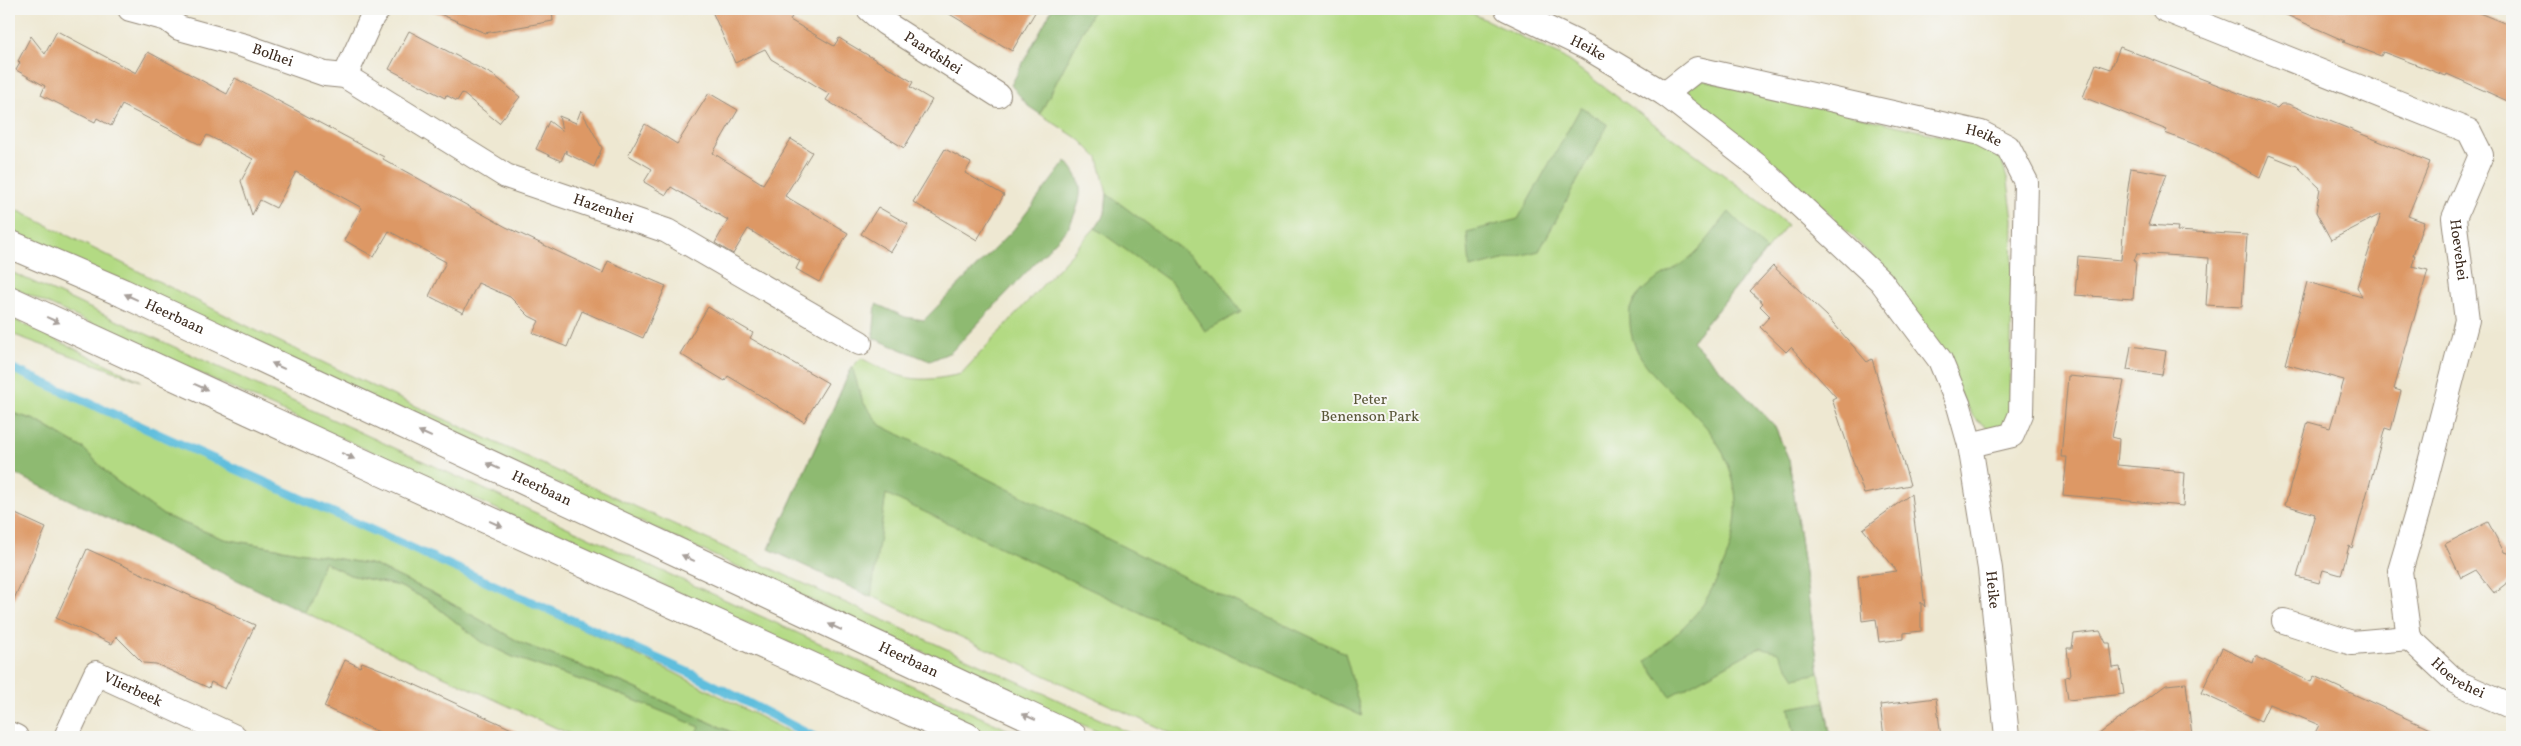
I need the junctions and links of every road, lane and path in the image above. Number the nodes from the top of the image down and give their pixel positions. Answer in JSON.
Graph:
{"nodes":[{"id":1,"x":130,"y":9,"type":"edge"},
{"id":2,"x":379,"y":9,"type":"edge"},
{"id":3,"x":869,"y":9,"type":"edge"},
{"id":4,"x":1507,"y":9,"type":"edge"},
{"id":5,"x":2164,"y":9,"type":"edge"},
{"id":6,"x":345,"y":76,"type":"junction"},
{"id":7,"x":1665,"y":94,"type":"junction"},
{"id":8,"x":998,"y":95,"type":"dead end"},
{"id":9,"x":9,"y":244,"type":"edge"},
{"id":10,"x":9,"y":300,"type":"edge"},
{"id":11,"x":860,"y":344,"type":"dead end"},
{"id":12,"x":1970,"y":445,"type":"junction"},
{"id":13,"x":2284,"y":621,"type":"dead end"},
{"id":14,"x":2409,"y":638,"type":"junction"},
{"id":15,"x":2512,"y":708,"type":"edge"},
{"id":16,"x":9,"y":734,"type":"edge"},
{"id":17,"x":234,"y":736,"type":"edge"},
{"id":18,"x":16,"y":737,"type":"edge"},
{"id":19,"x":66,"y":737,"type":"edge"},
{"id":20,"x":967,"y":737,"type":"edge"},
{"id":21,"x":1073,"y":737,"type":"edge"},
{"id":22,"x":2007,"y":737,"type":"edge"}],
"edges":[{"from":1,"to":6,"type":"street","name":"Bolhei"},
{"from":2,"to":6,"type":"street"},
{"from":3,"to":8,"type":"street","name":"Paardshei"},
{"from":4,"to":7,"type":"street","name":"Heike"},
{"from":5,"to":14,"type":"street","name":"Hoevehei"},
{"from":6,"to":11,"type":"street","name":"Hazenhei"},
{"from":7,"to":12,"type":"street","name":"Heike"},
{"from":7,"to":12,"type":"street","name":"Heike"},
{"from":21,"to":9,"type":"main road","name":"Heerbaan","one_way":true},
{"from":10,"to":20,"type":"main road","one_way":true},
{"from":12,"to":22,"type":"street","name":"Heike"},
{"from":13,"to":14,"type":"street"},
{"from":14,"to":15,"type":"street","name":"Hoevehei"},
{"from":16,"to":18,"type":"street"},
{"from":17,"to":19,"type":"street","name":"Vlierbeek"}]}
